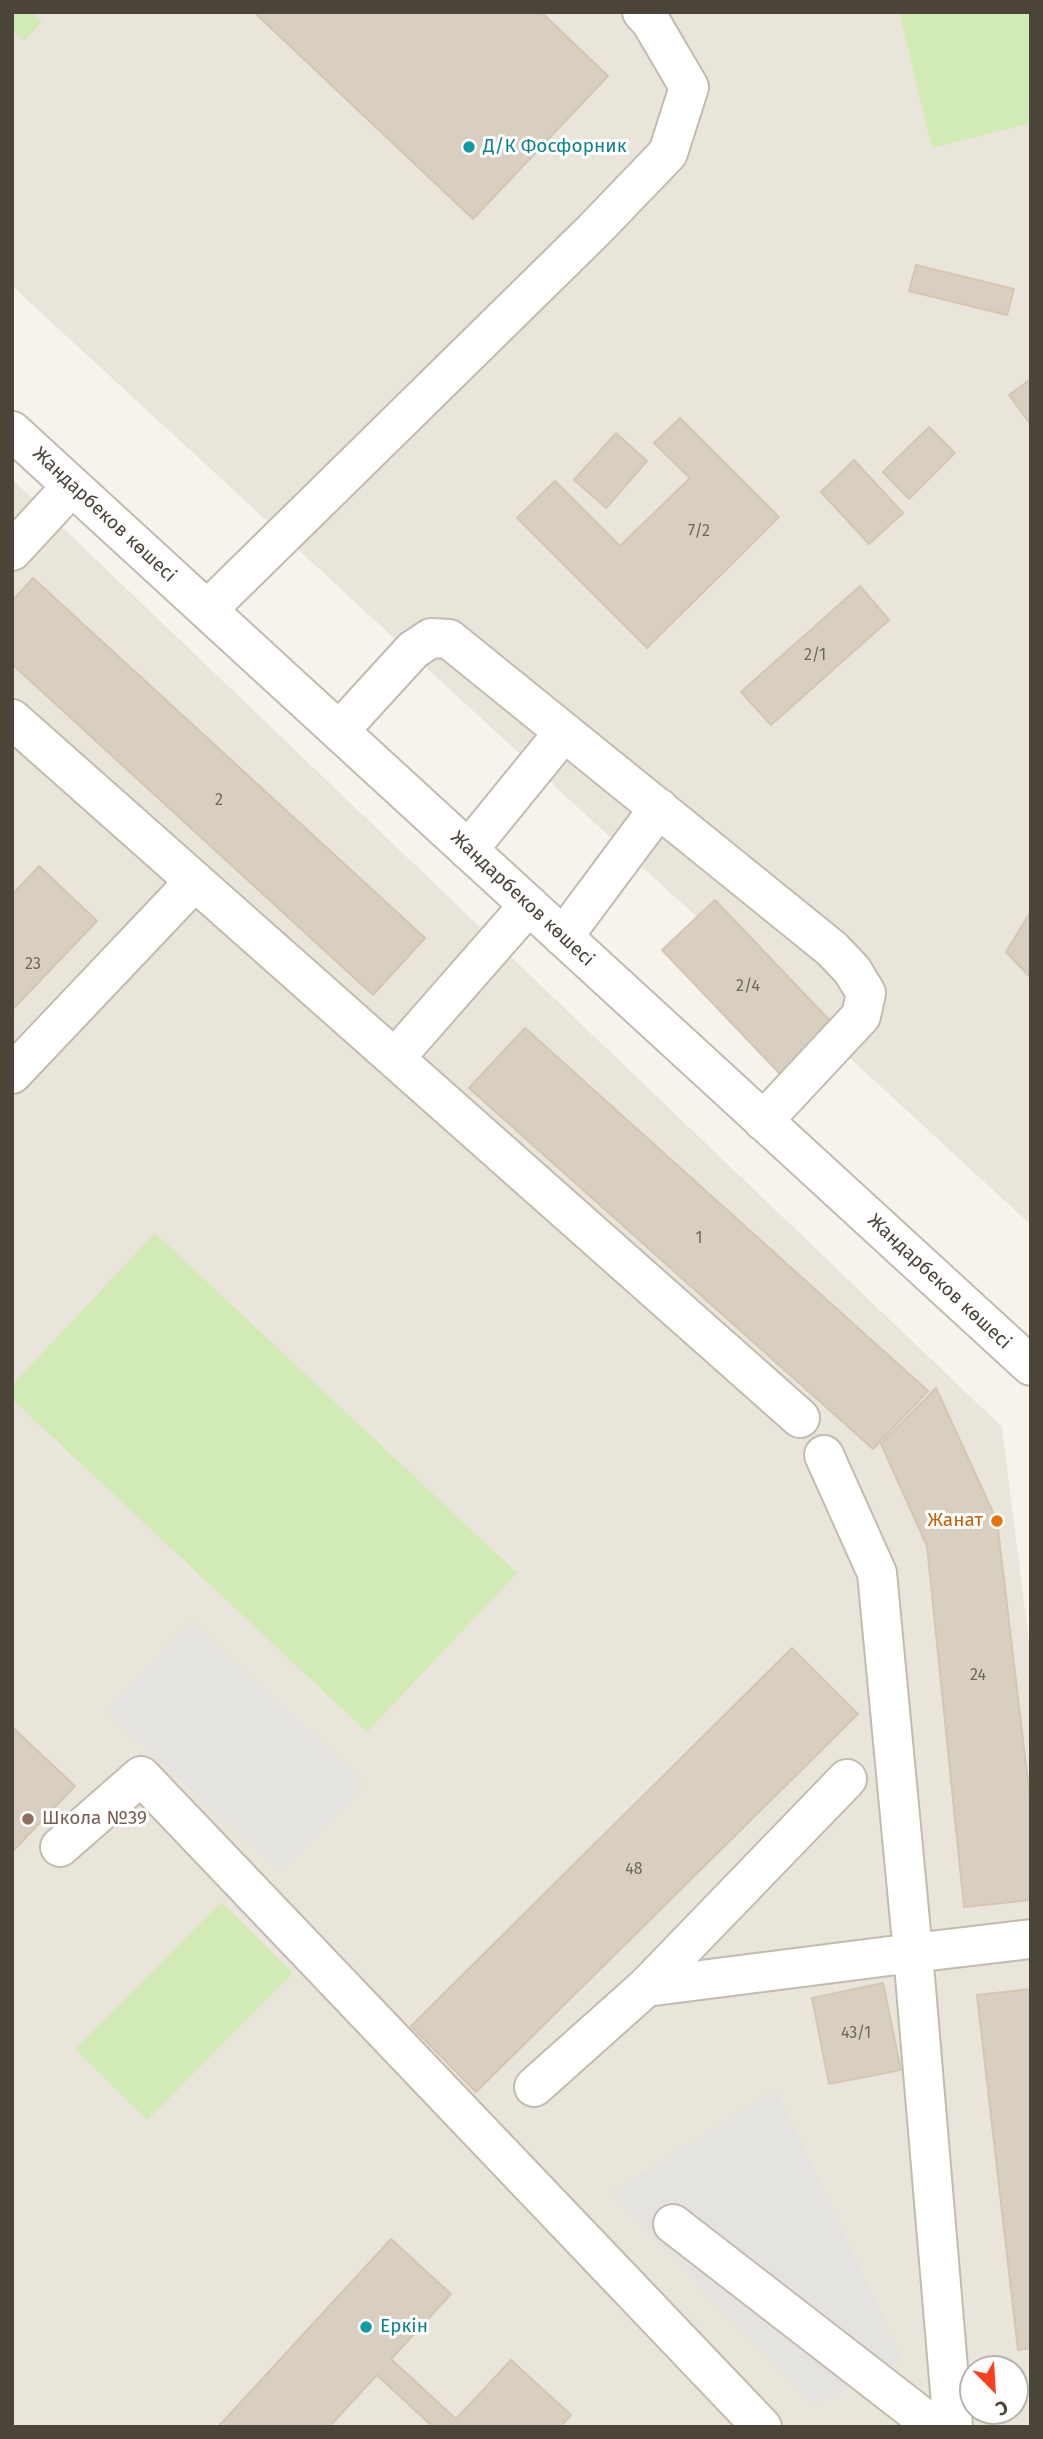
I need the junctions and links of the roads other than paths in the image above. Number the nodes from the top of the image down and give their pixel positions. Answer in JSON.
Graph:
{"nodes":[{"id":1,"x":642,"y":12,"type":"edge"},
{"id":2,"x":12,"y":431,"type":"edge"},
{"id":3,"x":72,"y":486,"type":"junction"},
{"id":4,"x":12,"y":551,"type":"edge"},
{"id":5,"x":207,"y":610,"type":"junction"},
{"id":6,"x":12,"y":719,"type":"edge"},
{"id":7,"x":339,"y":731,"type":"junction"},
{"id":8,"x":564,"y":732,"type":"junction"},
{"id":9,"x":659,"y":808,"type":"junction"},
{"id":10,"x":468,"y":850,"type":"junction"},
{"id":11,"x":195,"y":881,"type":"junction"},
{"id":12,"x":529,"y":905,"type":"junction"},
{"id":13,"x":563,"y":937,"type":"junction"},
{"id":14,"x":395,"y":1058,"type":"junction"},
{"id":15,"x":12,"y":1074,"type":"edge"},
{"id":16,"x":763,"y":1121,"type":"junction"},
{"id":17,"x":1031,"y":1366,"type":"edge"},
{"id":18,"x":800,"y":1418,"type":"dead end"},
{"id":19,"x":824,"y":1455,"type":"dead end"},
{"id":20,"x":847,"y":1779,"type":"dead end"},
{"id":21,"x":60,"y":1847,"type":"dead end"},
{"id":22,"x":1031,"y":1939,"type":"edge"},
{"id":23,"x":914,"y":1953,"type":"junction"},
{"id":24,"x":646,"y":1987,"type":"junction"},
{"id":25,"x":534,"y":2087,"type":"dead end"},
{"id":26,"x":673,"y":2224,"type":"dead end"},
{"id":27,"x":762,"y":2427,"type":"edge"},
{"id":28,"x":935,"y":2427,"type":"edge"},
{"id":29,"x":953,"y":2427,"type":"edge"}],
"edges":[{"from":1,"to":5,"type":"street"},
{"from":2,"to":3,"type":"street","name":"Жандарбеков көшесі"},
{"from":3,"to":4,"type":"street"},
{"from":3,"to":5,"type":"street","name":"Жандарбеков көшесі"},
{"from":5,"to":7,"type":"street","name":"Жандарбеков көшесі"},
{"from":6,"to":11,"type":"street"},
{"from":7,"to":8,"type":"street"},
{"from":7,"to":10,"type":"street","name":"Жандарбеков көшесі"},
{"from":8,"to":9,"type":"street"},
{"from":8,"to":10,"type":"street"},
{"from":9,"to":13,"type":"street"},
{"from":9,"to":16,"type":"street"},
{"from":10,"to":12,"type":"street","name":"Жандарбеков көшесі"},
{"from":11,"to":14,"type":"street"},
{"from":11,"to":15,"type":"street"},
{"from":12,"to":13,"type":"street","name":"Жандарбеков көшесі"},
{"from":12,"to":14,"type":"street"},
{"from":13,"to":16,"type":"street","name":"Жандарбеков көшесі"},
{"from":14,"to":18,"type":"street"},
{"from":16,"to":17,"type":"street","name":"Жандарбеков көшесі"},
{"from":19,"to":23,"type":"street"},
{"from":20,"to":24,"type":"street"},
{"from":21,"to":27,"type":"street"},
{"from":22,"to":23,"type":"street"},
{"from":23,"to":24,"type":"street"},
{"from":23,"to":29,"type":"street"},
{"from":24,"to":25,"type":"street"},
{"from":26,"to":28,"type":"street"}]}
